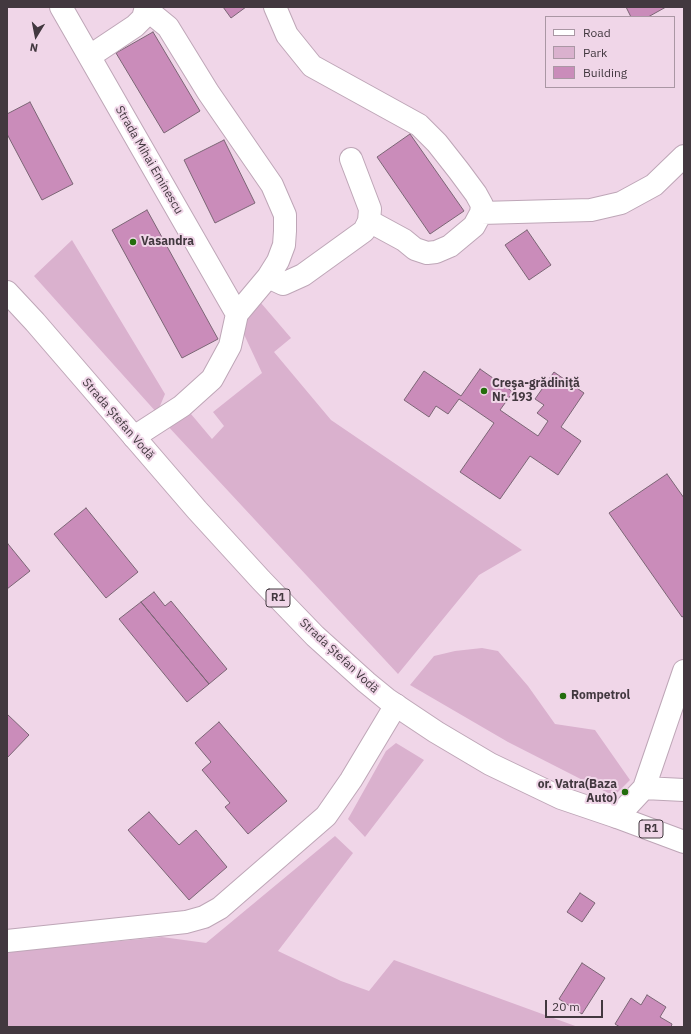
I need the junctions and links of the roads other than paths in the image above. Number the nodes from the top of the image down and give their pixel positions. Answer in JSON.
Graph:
{"nodes":[{"id":1,"x":61,"y":7,"type":"edge"},
{"id":2,"x":275,"y":7,"type":"edge"},
{"id":3,"x":146,"y":8,"type":"edge"},
{"id":4,"x":90,"y":56,"type":"junction"},
{"id":5,"x":684,"y":156,"type":"edge"},
{"id":6,"x":351,"y":159,"type":"dead end"},
{"id":7,"x":481,"y":213,"type":"junction"},
{"id":8,"x":369,"y":221,"type":"junction"},
{"id":9,"x":268,"y":278,"type":"junction"},
{"id":10,"x":7,"y":292,"type":"edge"},
{"id":11,"x":237,"y":314,"type":"junction"},
{"id":12,"x":134,"y":437,"type":"junction"},
{"id":13,"x":684,"y":671,"type":"edge"},
{"id":14,"x":396,"y":705,"type":"junction"},
{"id":15,"x":644,"y":788,"type":"junction"},
{"id":16,"x":684,"y":790,"type":"edge"},
{"id":17,"x":617,"y":817,"type":"junction"},
{"id":18,"x":684,"y":842,"type":"edge"},
{"id":19,"x":7,"y":941,"type":"edge"}],
"edges":[{"from":1,"to":4,"type":"main road","name":"Strada Mihai Eminescu"},
{"from":2,"to":7,"type":"main road"},
{"from":3,"to":4,"type":"main road"},
{"from":3,"to":9,"type":"main road"},
{"from":4,"to":11,"type":"main road","name":"Strada Mihai Eminescu"},
{"from":5,"to":7,"type":"main road"},
{"from":6,"to":8,"type":"main road"},
{"from":7,"to":8,"type":"main road"},
{"from":8,"to":9,"type":"main road"},
{"from":9,"to":11,"type":"main road"},
{"from":10,"to":12,"type":"main road","name":"Strada Ștefan Vodă","number":"R1"},
{"from":11,"to":12,"type":"main road"},
{"from":12,"to":14,"type":"main road","name":"Strada Ștefan Vodă","number":"R1"},
{"from":13,"to":15,"type":"main road"},
{"from":14,"to":17,"type":"main road","name":"Strada Ștefan Vodă","number":"R1"},
{"from":14,"to":19,"type":"main road"},
{"from":15,"to":16,"type":"main road"},
{"from":15,"to":17,"type":"main road"},
{"from":17,"to":18,"type":"main road","name":"Strada Ștefan Vodă","number":"R1"}]}
